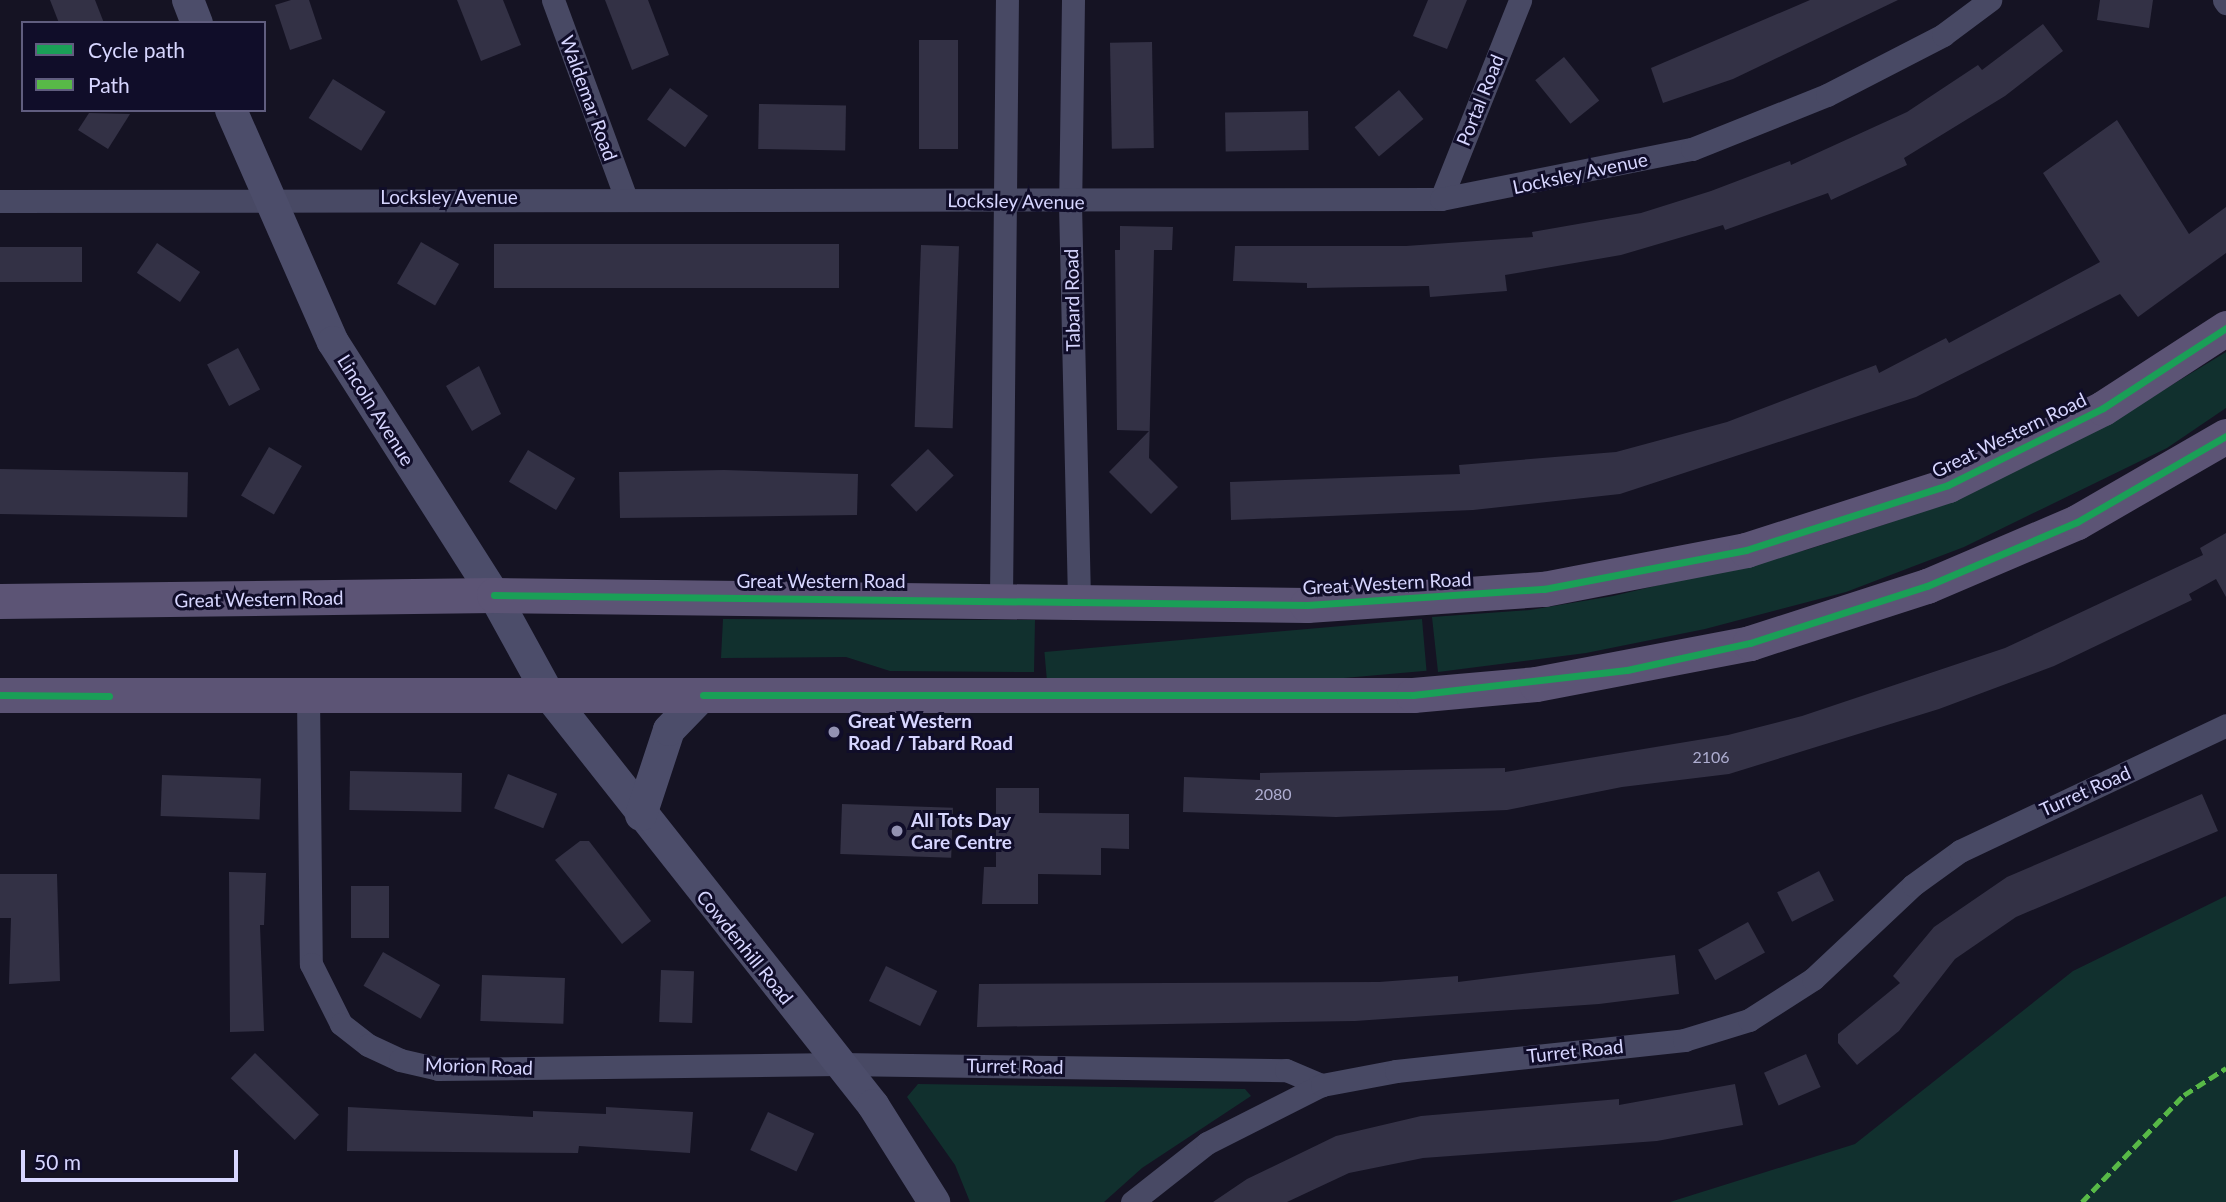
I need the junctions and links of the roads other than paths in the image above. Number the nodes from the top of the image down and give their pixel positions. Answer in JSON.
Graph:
{"nodes":[{"id":1,"x":188,"y":0,"type":"edge"},
{"id":2,"x":553,"y":0,"type":"edge"},
{"id":3,"x":1007,"y":0,"type":"edge"},
{"id":4,"x":1073,"y":0,"type":"edge"},
{"id":5,"x":1520,"y":0,"type":"edge"},
{"id":6,"x":1990,"y":0,"type":"edge"},
{"id":7,"x":196,"y":21,"type":"edge"},
{"id":8,"x":232,"y":112,"type":"edge"},
{"id":9,"x":625,"y":196,"type":"junction"},
{"id":10,"x":1441,"y":199,"type":"junction"},
{"id":11,"x":267,"y":200,"type":"junction"},
{"id":12,"x":1006,"y":200,"type":"junction"},
{"id":13,"x":0,"y":201,"type":"edge"},
{"id":14,"x":1070,"y":203,"type":"junction"},
{"id":15,"x":2226,"y":328,"type":"edge"},
{"id":16,"x":2226,"y":436,"type":"edge"},
{"id":17,"x":494,"y":595,"type":"junction"},
{"id":18,"x":1001,"y":598,"type":"junction"},
{"id":19,"x":1079,"y":600,"type":"junction"},
{"id":20,"x":0,"y":601,"type":"edge"},
{"id":21,"x":0,"y":695,"type":"edge"},
{"id":22,"x":308,"y":695,"type":"junction"},
{"id":23,"x":550,"y":695,"type":"junction"},
{"id":24,"x":703,"y":695,"type":"junction"},
{"id":25,"x":2226,"y":725,"type":"edge"},
{"id":26,"x":641,"y":815,"type":"junction"},
{"id":27,"x":839,"y":1064,"type":"junction"},
{"id":28,"x":1322,"y":1085,"type":"junction"},
{"id":29,"x":934,"y":1202,"type":"edge"},
{"id":30,"x":1132,"y":1202,"type":"edge"}],
"edges":[{"from":1,"to":7,"type":"street"},
{"from":2,"to":9,"type":"street","name":"Waldemar Road"},
{"from":3,"to":12,"type":"street"},
{"from":4,"to":14,"type":"street","name":"Tabard Road"},
{"from":5,"to":10,"type":"street","name":"Portal Road"},
{"from":6,"to":10,"type":"street","name":"Locksley Avenue"},
{"from":8,"to":11,"type":"street","name":"Lincoln Avenue"},
{"from":9,"to":11,"type":"street","name":"Locksley Avenue"},
{"from":9,"to":12,"type":"street","name":"Locksley Avenue"},
{"from":10,"to":14,"type":"street","name":"Locksley Avenue"},
{"from":11,"to":13,"type":"street","name":"Locksley Avenue"},
{"from":11,"to":17,"type":"street","name":"Lincoln Avenue"},
{"from":12,"to":14,"type":"street","name":"Locksley Avenue"},
{"from":12,"to":18,"type":"street"},
{"from":14,"to":19,"type":"street","name":"Tabard Road"},
{"from":15,"to":19,"type":"main road","name":"Great Western Road"},
{"from":16,"to":24,"type":"main road"},
{"from":17,"to":18,"type":"main road","name":"Great Western Road"},
{"from":17,"to":20,"type":"main road","name":"Great Western Road"},
{"from":17,"to":23,"type":"street","name":"Lincoln Avenue"},
{"from":18,"to":19,"type":"main road","name":"Great Western Road"},
{"from":21,"to":22,"type":"main road"},
{"from":22,"to":23,"type":"main road"},
{"from":22,"to":27,"type":"street","name":"Morion Road"},
{"from":23,"to":24,"type":"main road"},
{"from":23,"to":26,"type":"street","name":"Cowdenhill Road"},
{"from":24,"to":26,"type":"street"},
{"from":25,"to":28,"type":"street","name":"Turret Road"},
{"from":26,"to":27,"type":"street","name":"Cowdenhill Road"},
{"from":27,"to":28,"type":"street","name":"Turret Road"},
{"from":27,"to":29,"type":"street","name":"Cowdenhill Road"},
{"from":28,"to":30,"type":"street"}]}
